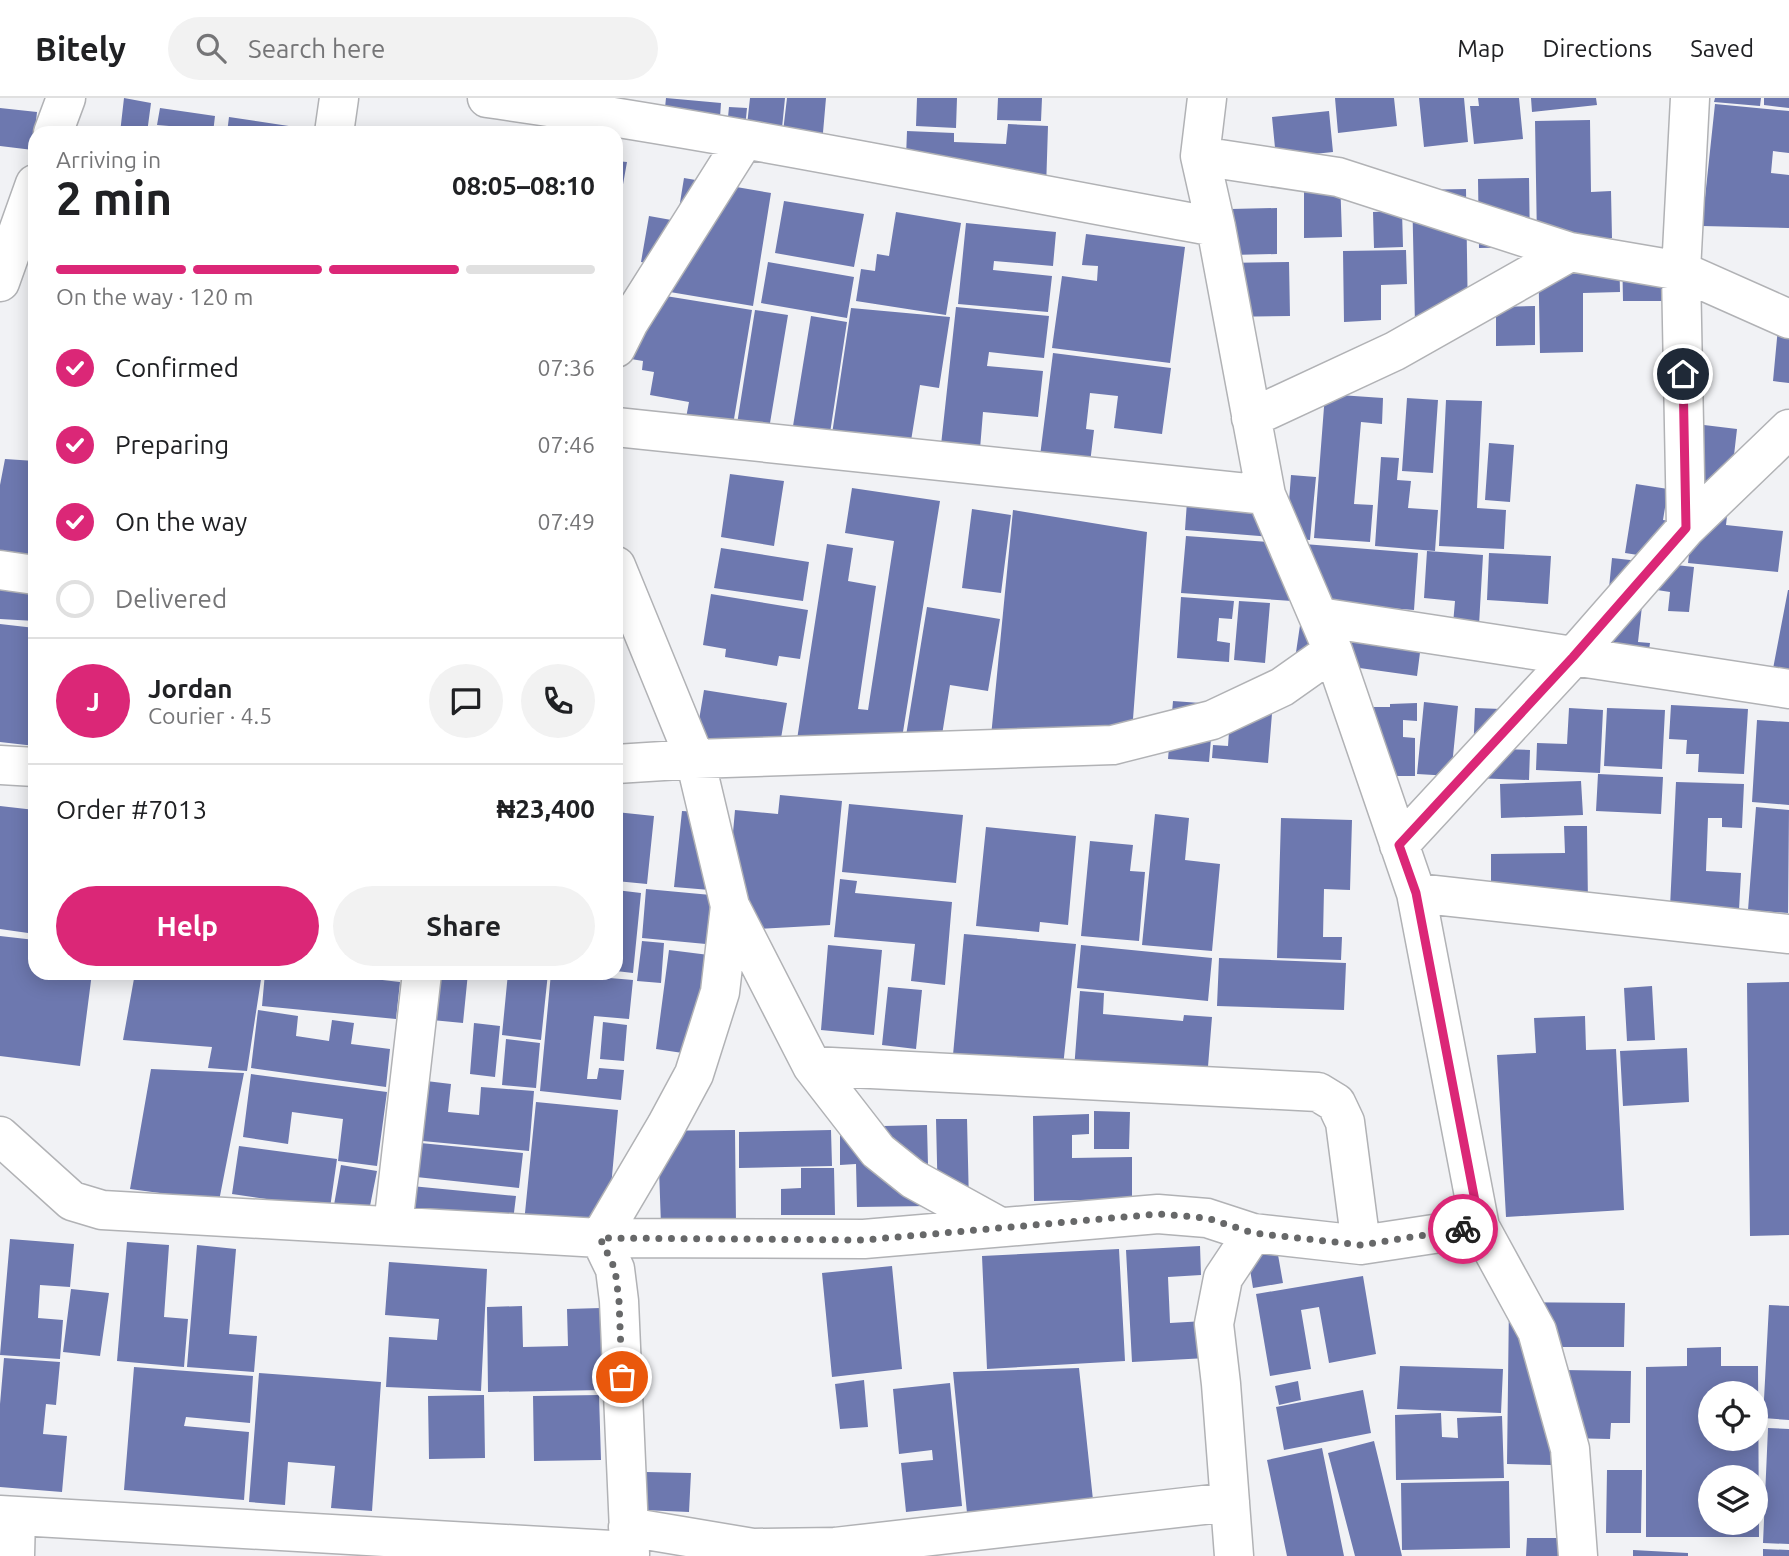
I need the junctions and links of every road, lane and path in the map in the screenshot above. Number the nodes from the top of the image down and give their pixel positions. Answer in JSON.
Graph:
{"nodes":[{"id":1,"x":339,"y":98,"type":"edge"},
{"id":2,"x":487,"y":98,"type":"edge"},
{"id":3,"x":1207,"y":98,"type":"edge"},
{"id":4,"x":1690,"y":98,"type":"edge"},
{"id":5,"x":559,"y":103,"type":"edge"},
{"id":6,"x":335,"y":126,"type":"edge"},
{"id":7,"x":744,"y":140,"type":"junction"},
{"id":8,"x":1200,"y":156,"type":"junction"},
{"id":9,"x":28,"y":202,"type":"edge"},
{"id":10,"x":1216,"y":228,"type":"junction"},
{"id":11,"x":1570,"y":252,"type":"junction"},
{"id":12,"x":2,"y":269,"type":"edge"},
{"id":13,"x":1681,"y":271,"type":"junction"},
{"id":14,"x":1789,"y":319,"type":"edge"},
{"id":15,"x":623,"y":334,"type":"edge"},
{"id":16,"x":1251,"y":418,"type":"junction"},
{"id":17,"x":623,"y":428,"type":"edge"},
{"id":18,"x":1789,"y":429,"type":"edge"},
{"id":19,"x":1266,"y":495,"type":"junction"},
{"id":20,"x":1686,"y":528,"type":"junction"},
{"id":21,"x":0,"y":570,"type":"edge"},
{"id":22,"x":28,"y":574,"type":"edge"},
{"id":23,"x":623,"y":583,"type":"edge"},
{"id":24,"x":1326,"y":634,"type":"junction"},
{"id":25,"x":1573,"y":657,"type":"junction"},
{"id":26,"x":1789,"y":689,"type":"edge"},
{"id":27,"x":695,"y":759,"type":"junction"},
{"id":28,"x":623,"y":764,"type":"edge"},
{"id":29,"x":0,"y":765,"type":"edge"},
{"id":30,"x":28,"y":767,"type":"edge"},
{"id":31,"x":1399,"y":845,"type":"junction"},
{"id":32,"x":1416,"y":893,"type":"junction"},
{"id":33,"x":730,"y":906,"type":"junction"},
{"id":34,"x":1789,"y":934,"type":"edge"},
{"id":35,"x":421,"y":980,"type":"edge"},
{"id":36,"x":812,"y":1066,"type":"junction"},
{"id":37,"x":0,"y":1136,"type":"edge"},
{"id":38,"x":393,"y":1226,"type":"junction"},
{"id":39,"x":1000,"y":1227,"type":"junction"},
{"id":40,"x":1480,"y":1227,"type":"junction"},
{"id":41,"x":1253,"y":1233,"type":"junction"},
{"id":42,"x":600,"y":1238,"type":"junction"},
{"id":43,"x":1361,"y":1245,"type":"junction"},
{"id":44,"x":1230,"y":1502,"type":"junction"},
{"id":45,"x":8,"y":1516,"type":"edge"},
{"id":46,"x":629,"y":1545,"type":"edge"},
{"id":47,"x":15,"y":1556,"type":"edge"},
{"id":48,"x":1234,"y":1556,"type":"edge"},
{"id":49,"x":1578,"y":1556,"type":"edge"}],
"edges":[{"from":1,"to":6,"type":"street"},
{"from":2,"to":5,"type":"street"},
{"from":3,"to":8,"type":"street"},
{"from":4,"to":13,"type":"street"},
{"from":5,"to":7,"type":"street"},
{"from":7,"to":10,"type":"street"},
{"from":7,"to":15,"type":"street"},
{"from":8,"to":10,"type":"street"},
{"from":8,"to":11,"type":"street"},
{"from":9,"to":12,"type":"street"},
{"from":10,"to":16,"type":"street"},
{"from":11,"to":13,"type":"street"},
{"from":11,"to":16,"type":"street"},
{"from":13,"to":14,"type":"street"},
{"from":13,"to":20,"type":"street"},
{"from":16,"to":19,"type":"street"},
{"from":17,"to":19,"type":"street"},
{"from":18,"to":20,"type":"street"},
{"from":19,"to":24,"type":"street"},
{"from":20,"to":25,"type":"street"},
{"from":21,"to":22,"type":"street"},
{"from":23,"to":27,"type":"street"},
{"from":24,"to":25,"type":"street"},
{"from":24,"to":27,"type":"street"},
{"from":24,"to":31,"type":"street"},
{"from":25,"to":26,"type":"street"},
{"from":25,"to":31,"type":"street"},
{"from":27,"to":28,"type":"street"},
{"from":27,"to":33,"type":"street"},
{"from":29,"to":30,"type":"street"},
{"from":31,"to":32,"type":"street"},
{"from":32,"to":34,"type":"street"},
{"from":32,"to":40,"type":"street"},
{"from":33,"to":36,"type":"street"},
{"from":33,"to":42,"type":"street"},
{"from":35,"to":38,"type":"street"},
{"from":36,"to":39,"type":"street"},
{"from":36,"to":43,"type":"street"},
{"from":37,"to":38,"type":"street"},
{"from":38,"to":42,"type":"street"},
{"from":39,"to":41,"type":"street"},
{"from":39,"to":42,"type":"street"},
{"from":40,"to":43,"type":"street"},
{"from":40,"to":49,"type":"street"},
{"from":41,"to":43,"type":"street"},
{"from":41,"to":44,"type":"street"},
{"from":42,"to":46,"type":"street"},
{"from":44,"to":46,"type":"street"},
{"from":44,"to":48,"type":"street"},
{"from":45,"to":46,"type":"street"},
{"from":45,"to":47,"type":"street"}]}
